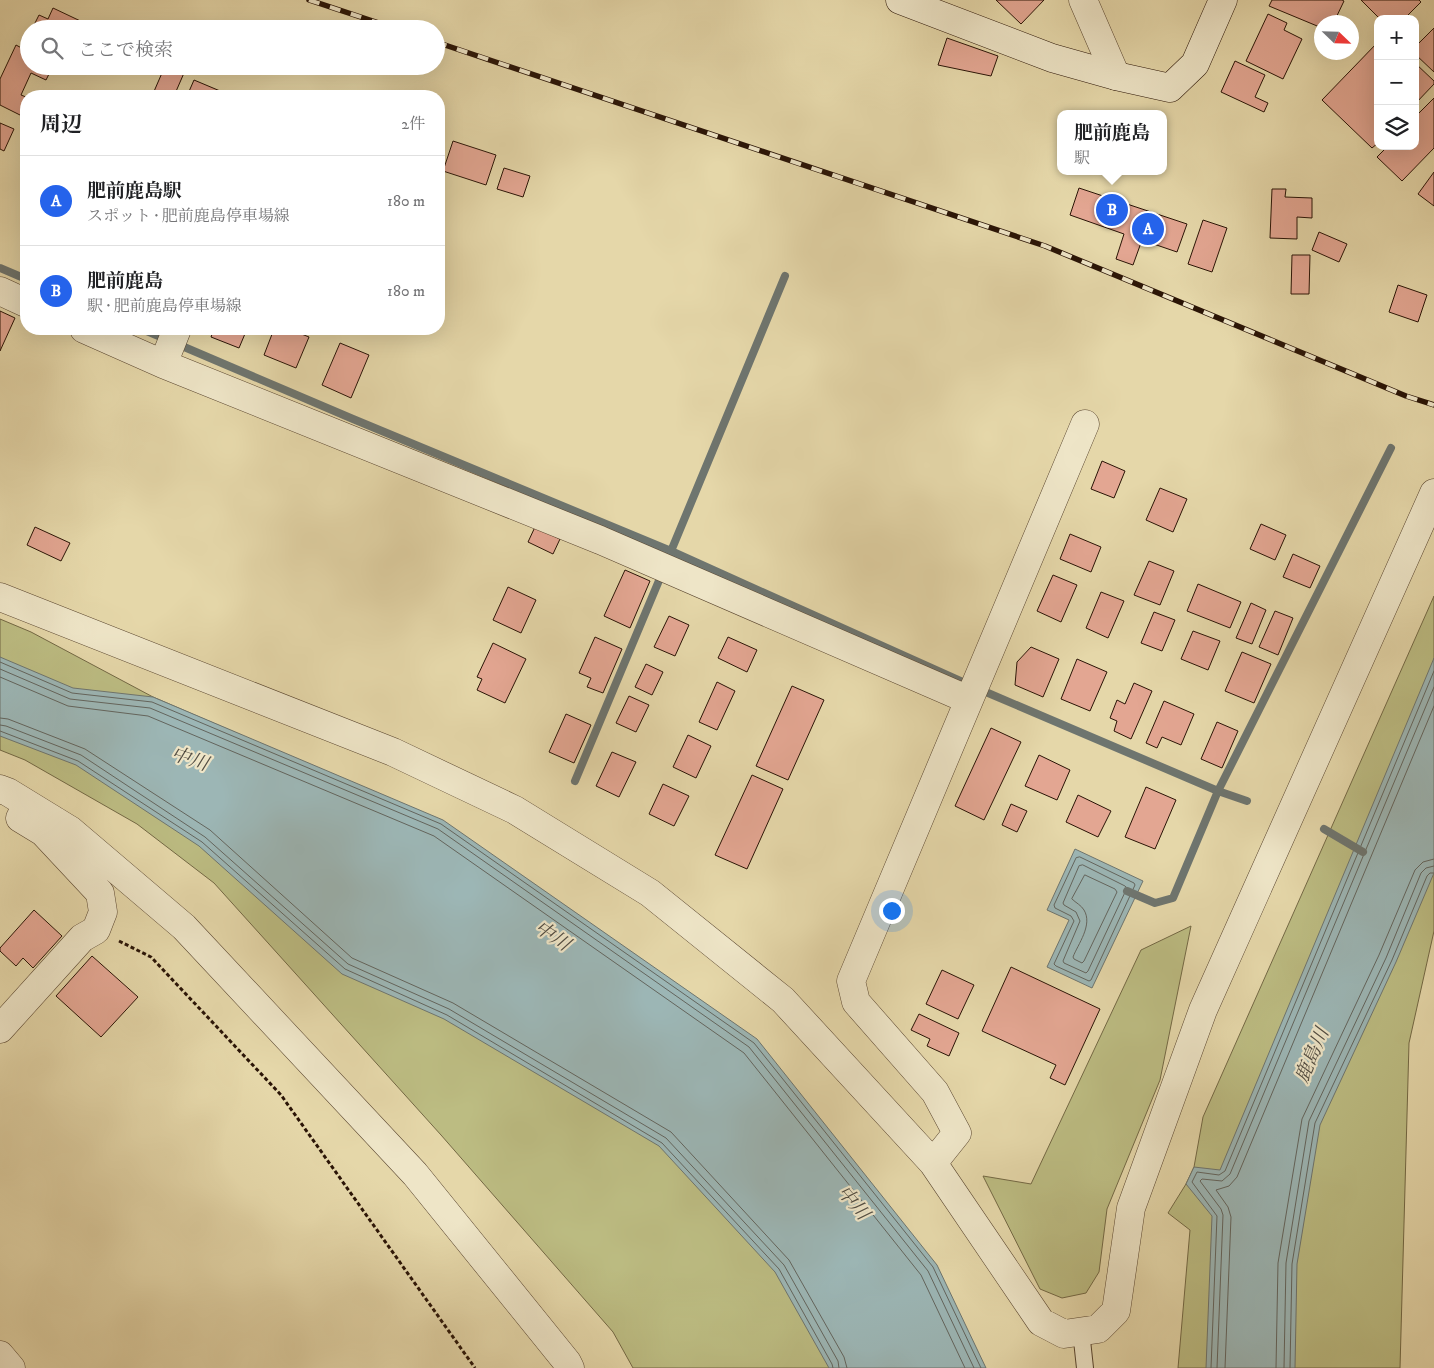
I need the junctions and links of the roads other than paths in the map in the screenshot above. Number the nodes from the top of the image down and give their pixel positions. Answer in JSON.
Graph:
{"nodes":[{"id":1,"x":900,"y":0,"type":"edge"},
{"id":2,"x":1084,"y":0,"type":"edge"},
{"id":3,"x":1223,"y":0,"type":"edge"},
{"id":4,"x":1116,"y":76,"type":"junction"},
{"id":5,"x":0,"y":291,"type":"edge"},
{"id":6,"x":20,"y":300,"type":"edge"},
{"id":7,"x":98,"y":335,"type":"edge"},
{"id":8,"x":175,"y":335,"type":"edge"},
{"id":9,"x":163,"y":364,"type":"junction"},
{"id":10,"x":1085,"y":424,"type":"dead end"},
{"id":11,"x":1434,"y":493,"type":"edge"},
{"id":12,"x":0,"y":597,"type":"edge"},
{"id":13,"x":969,"y":700,"type":"junction"},
{"id":14,"x":0,"y":789,"type":"edge"},
{"id":15,"x":0,"y":806,"type":"edge"},
{"id":16,"x":0,"y":1029,"type":"edge"},
{"id":17,"x":933,"y":1163,"type":"junction"},
{"id":18,"x":1081,"y":1331,"type":"junction"},
{"id":19,"x":0,"y":1355,"type":"edge"},
{"id":20,"x":10,"y":1368,"type":"edge"},
{"id":21,"x":570,"y":1368,"type":"edge"},
{"id":22,"x":1085,"y":1368,"type":"edge"}],
"edges":[{"from":1,"to":4,"type":"street"},
{"from":2,"to":4,"type":"street"},
{"from":3,"to":4,"type":"street"},
{"from":5,"to":6,"type":"street"},
{"from":7,"to":9,"type":"street"},
{"from":8,"to":9,"type":"street"},
{"from":9,"to":13,"type":"street"},
{"from":10,"to":13,"type":"street"},
{"from":11,"to":18,"type":"street"},
{"from":12,"to":17,"type":"street"},
{"from":13,"to":17,"type":"street"},
{"from":14,"to":21,"type":"street"},
{"from":15,"to":16,"type":"street"},
{"from":17,"to":18,"type":"street"},
{"from":18,"to":22,"type":"lane"},
{"from":19,"to":20,"type":"street"}]}
